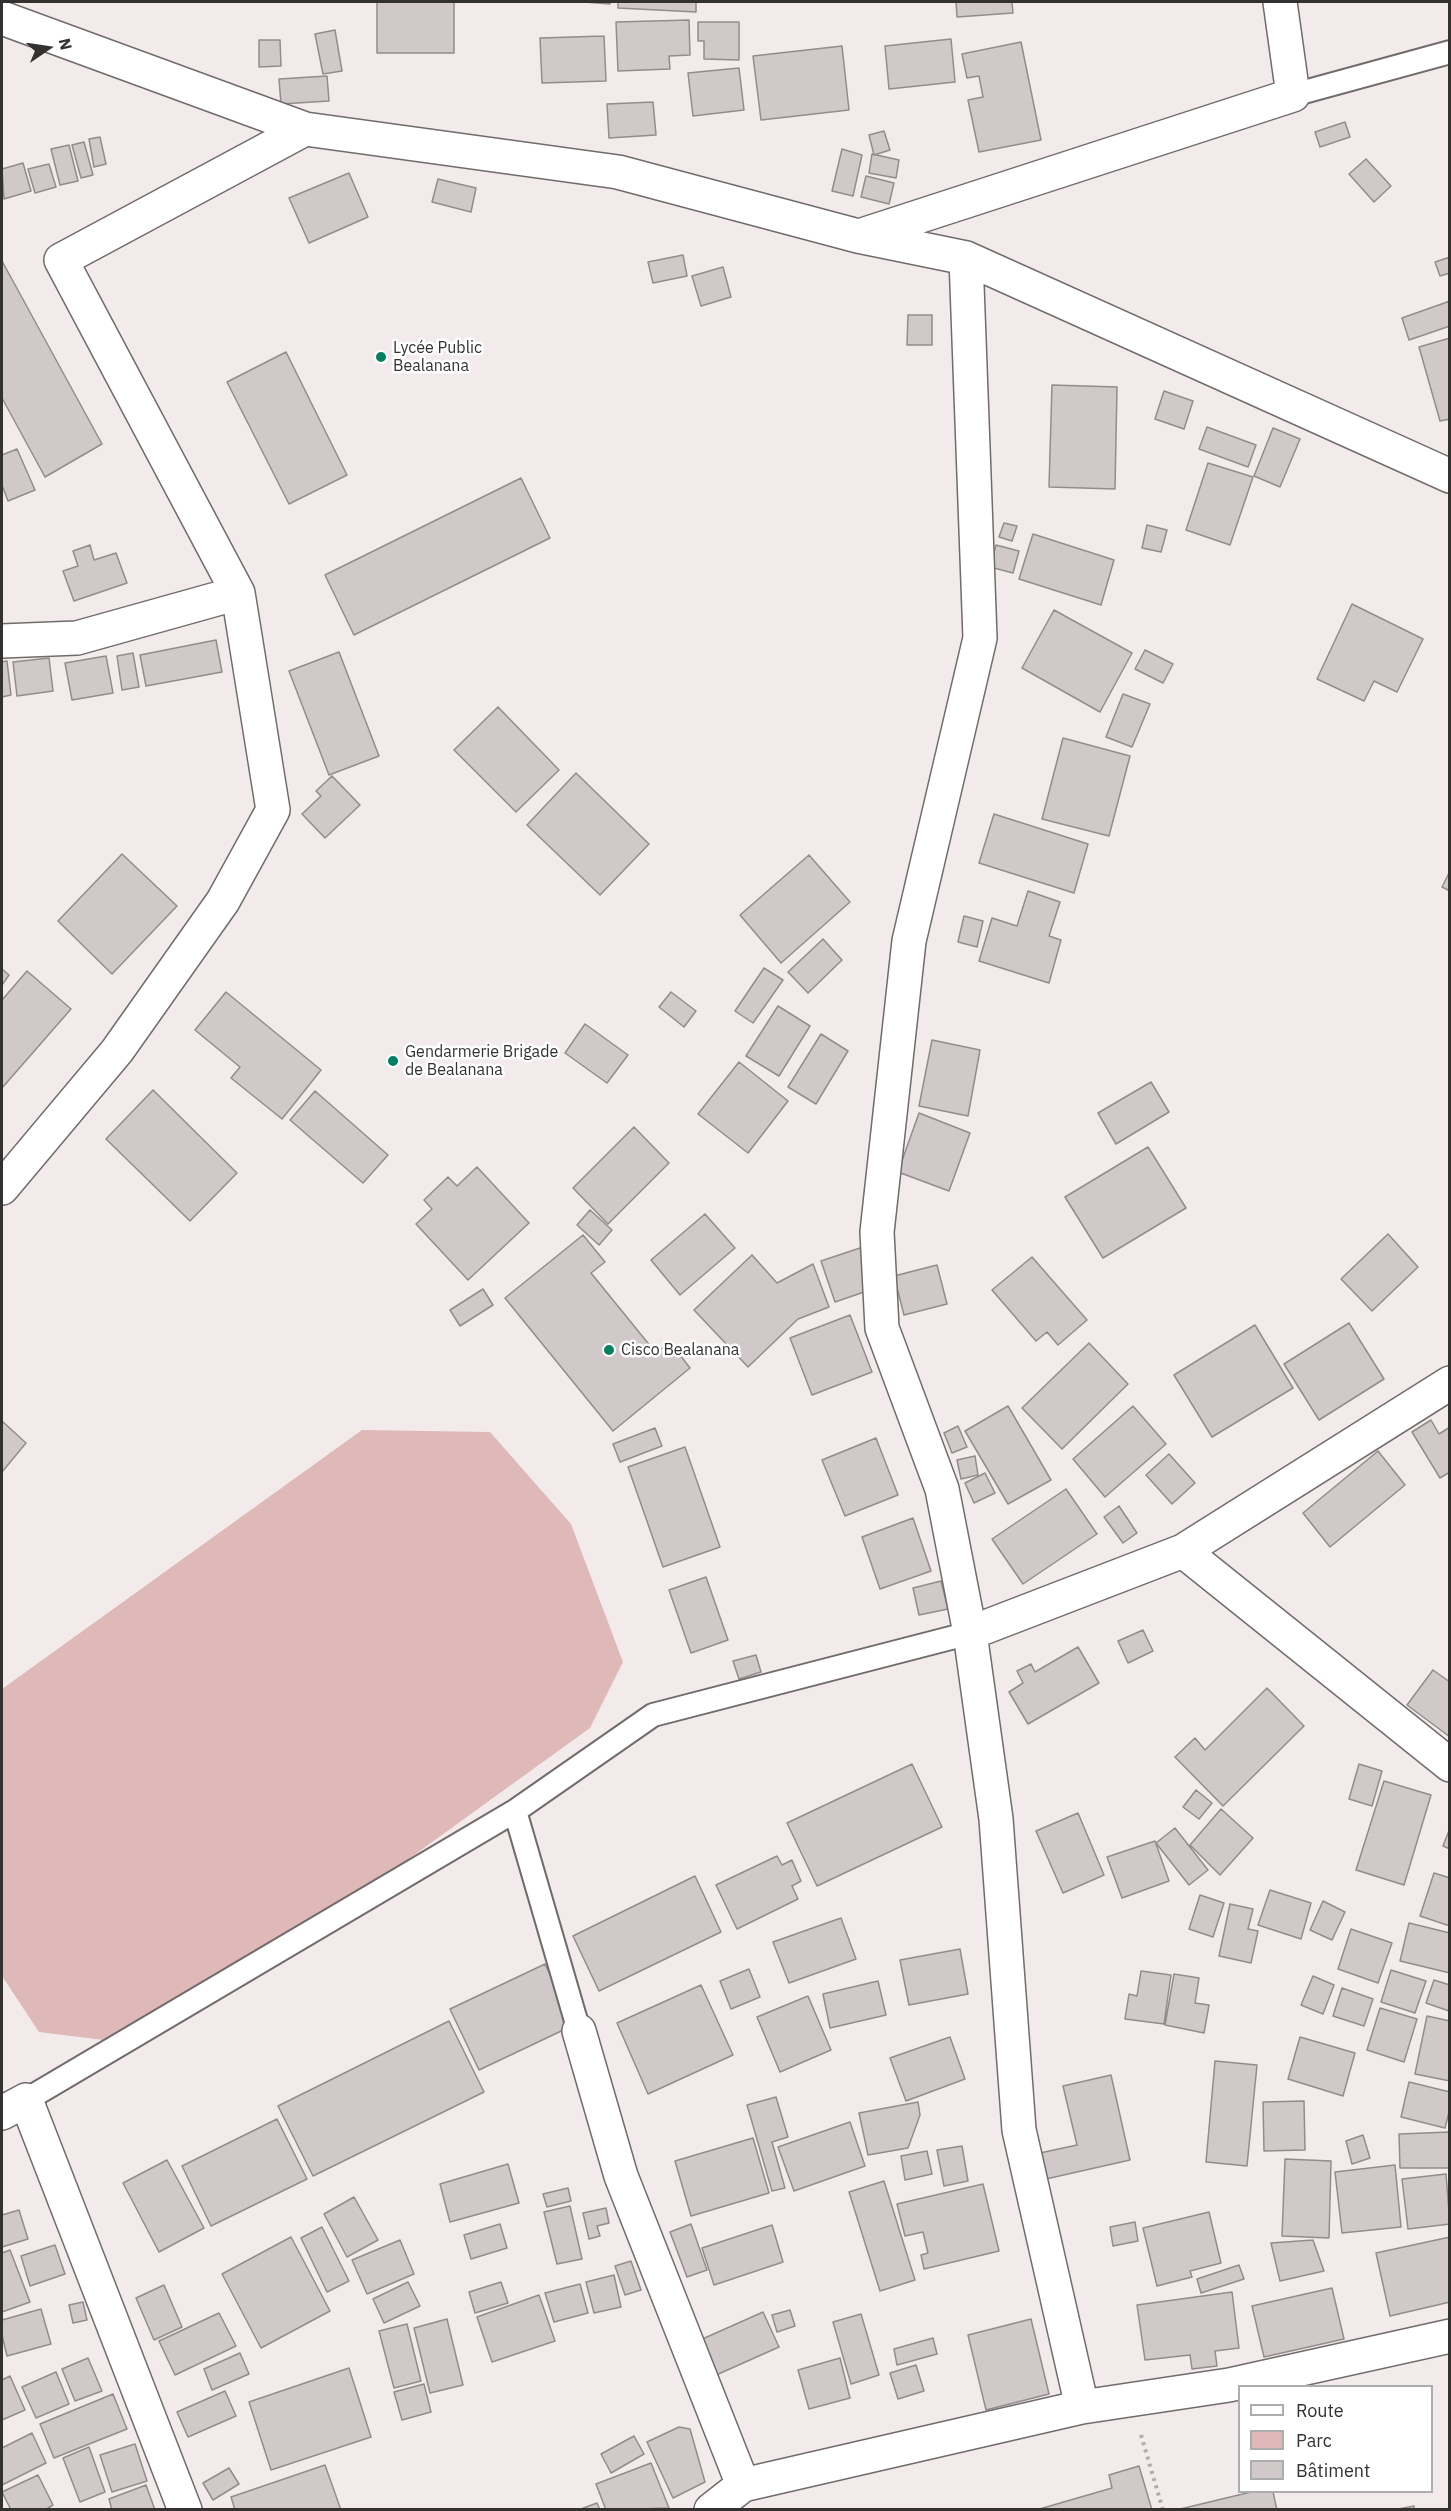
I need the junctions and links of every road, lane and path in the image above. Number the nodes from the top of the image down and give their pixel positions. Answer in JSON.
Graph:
{"nodes":[{"id":1,"x":1280,"y":2,"type":"edge"},
{"id":2,"x":2,"y":18,"type":"edge"},
{"id":3,"x":1449,"y":52,"type":"edge"},
{"id":4,"x":1293,"y":95,"type":"junction"},
{"id":5,"x":305,"y":129,"type":"junction"},
{"id":6,"x":858,"y":236,"type":"junction"},
{"id":7,"x":966,"y":258,"type":"junction"},
{"id":8,"x":1449,"y":476,"type":"edge"},
{"id":9,"x":238,"y":593,"type":"junction"},
{"id":10,"x":2,"y":641,"type":"edge"},
{"id":11,"x":2,"y":1188,"type":"edge"},
{"id":12,"x":1449,"y":1383,"type":"edge"},
{"id":13,"x":1183,"y":1551,"type":"junction"},
{"id":14,"x":970,"y":1633,"type":"junction"},
{"id":15,"x":1449,"y":1765,"type":"edge"},
{"id":16,"x":515,"y":1811,"type":"junction"},
{"id":17,"x":579,"y":2031,"type":"joint"},
{"id":18,"x":14,"y":2107,"type":"edge"},
{"id":19,"x":1449,"y":2336,"type":"edge"},
{"id":20,"x":1131,"y":2400,"type":"junction"},
{"id":21,"x":1082,"y":2407,"type":"junction"},
{"id":22,"x":743,"y":2486,"type":"junction"},
{"id":23,"x":185,"y":2510,"type":"edge"},
{"id":24,"x":711,"y":2510,"type":"edge"},
{"id":25,"x":1163,"y":2510,"type":"edge"}],
"edges":[{"from":1,"to":4,"type":"street"},
{"from":2,"to":5,"type":"street"},
{"from":3,"to":4,"type":"lane"},
{"from":4,"to":6,"type":"street"},
{"from":5,"to":6,"type":"street"},
{"from":5,"to":9,"type":"street"},
{"from":6,"to":7,"type":"street"},
{"from":7,"to":8,"type":"street"},
{"from":7,"to":14,"type":"street"},
{"from":9,"to":10,"type":"street"},
{"from":9,"to":11,"type":"street"},
{"from":12,"to":13,"type":"street"},
{"from":13,"to":14,"type":"street"},
{"from":13,"to":15,"type":"street"},
{"from":14,"to":16,"type":"lane"},
{"from":14,"to":21,"type":"street"},
{"from":16,"to":17,"type":"lane"},
{"from":16,"to":18,"type":"lane"},
{"from":17,"to":22,"type":"street"},
{"from":18,"to":23,"type":"street"},
{"from":19,"to":20,"type":"street"},
{"from":20,"to":21,"type":"street"},
{"from":20,"to":25,"type":"path"},
{"from":21,"to":22,"type":"street"},
{"from":22,"to":24,"type":"street"}]}
